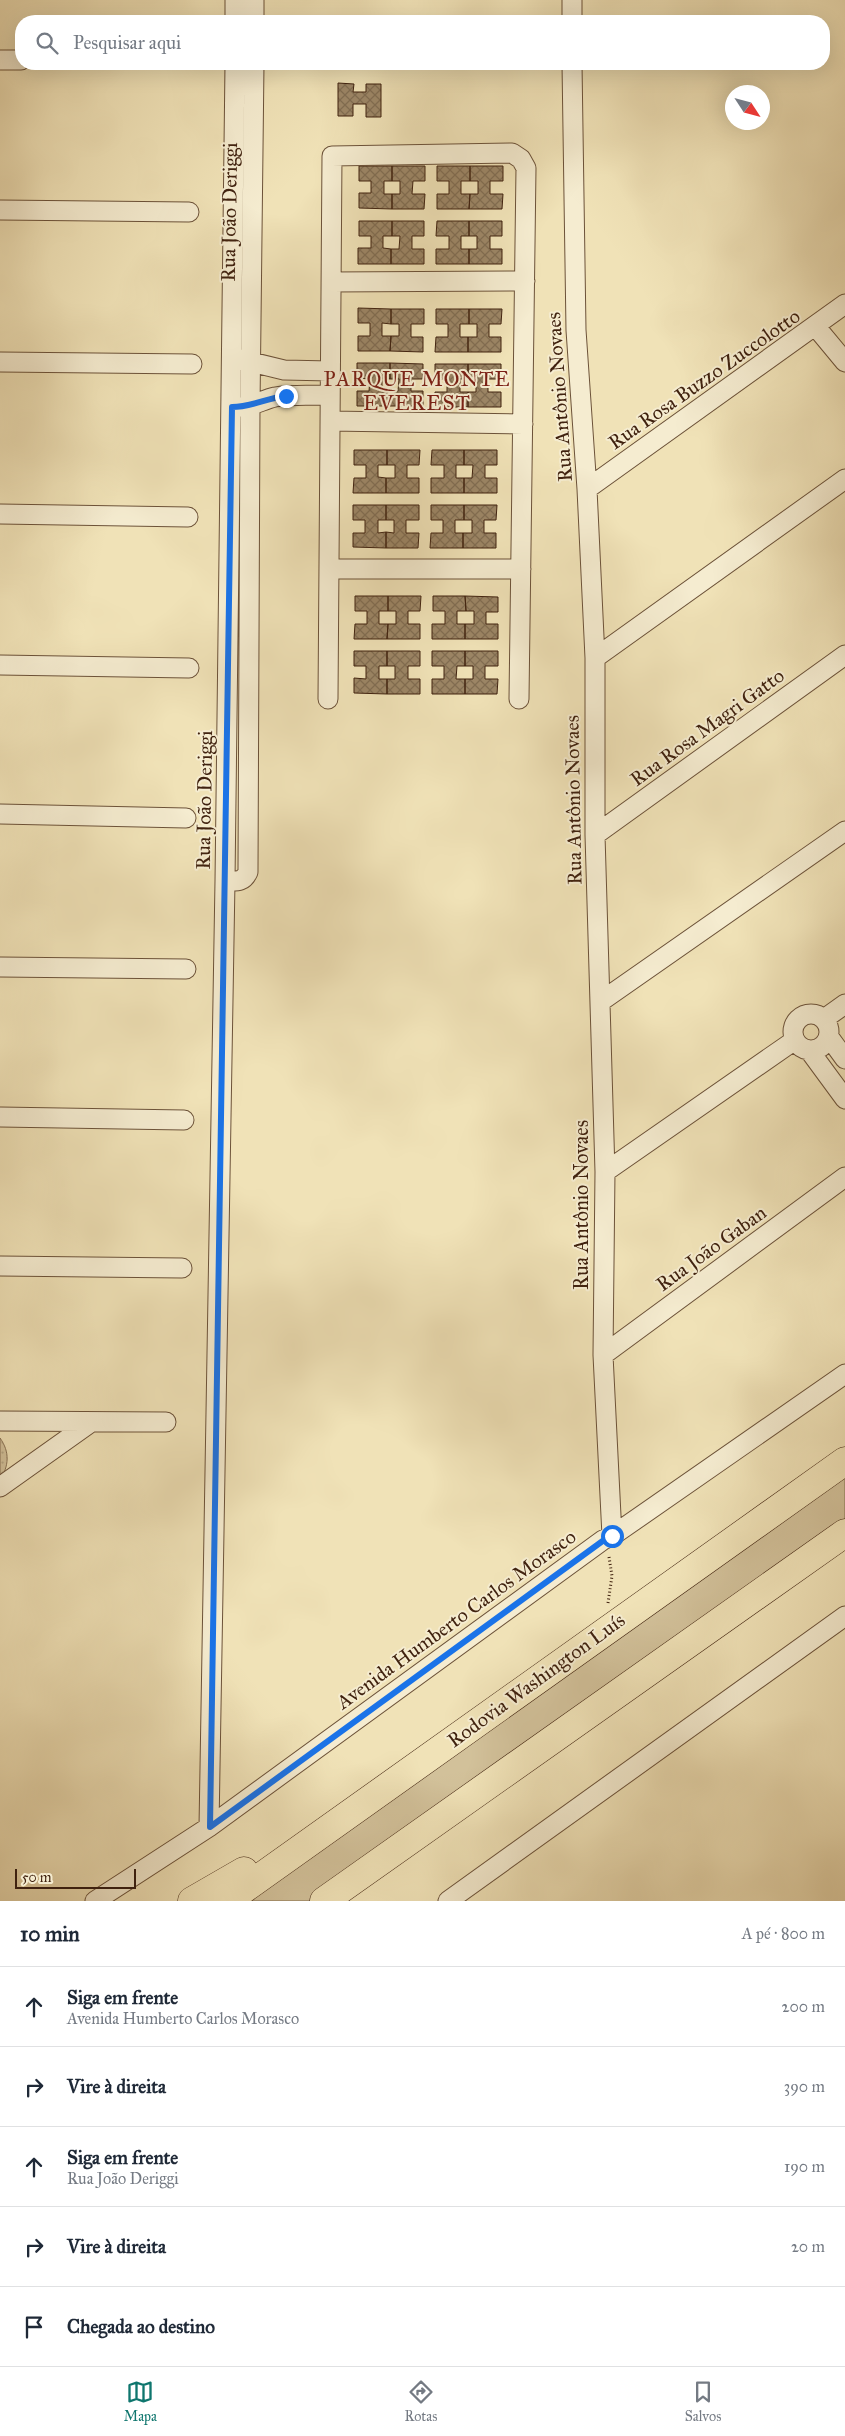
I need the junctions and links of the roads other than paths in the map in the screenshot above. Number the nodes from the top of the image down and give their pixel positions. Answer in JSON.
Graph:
{"nodes":[{"id":1,"x":236,"y":0,"type":"edge"},
{"id":2,"x":254,"y":0,"type":"edge"},
{"id":3,"x":572,"y":0,"type":"edge"},
{"id":4,"x":235,"y":15,"type":"edge"},
{"id":5,"x":254,"y":15,"type":"edge"},
{"id":6,"x":572,"y":15,"type":"edge"},
{"id":7,"x":0,"y":60,"type":"edge"},
{"id":8,"x":15,"y":60,"type":"edge"},
{"id":9,"x":235,"y":70,"type":"edge"},
{"id":10,"x":254,"y":70,"type":"edge"},
{"id":11,"x":572,"y":70,"type":"edge"},
{"id":12,"x":0,"y":210,"type":"edge"},
{"id":13,"x":189,"y":212,"type":"dead end"},
{"id":14,"x":525,"y":281,"type":"junction"},
{"id":15,"x":331,"y":282,"type":"junction"},
{"id":16,"x":845,"y":304,"type":"edge"},
{"id":17,"x":816,"y":327,"type":"junction"},
{"id":18,"x":241,"y":360,"type":"junction"},
{"id":19,"x":0,"y":362,"type":"edge"},
{"id":20,"x":845,"y":362,"type":"edge"},
{"id":21,"x":192,"y":364,"type":"dead end"},
{"id":22,"x":330,"y":371,"type":"junction"},
{"id":23,"x":330,"y":396,"type":"junction"},
{"id":24,"x":241,"y":407,"type":"junction"},
{"id":25,"x":330,"y":421,"type":"junction"},
{"id":26,"x":523,"y":424,"type":"junction"},
{"id":27,"x":845,"y":479,"type":"edge"},
{"id":28,"x":587,"y":489,"type":"junction"},
{"id":29,"x":0,"y":514,"type":"edge"},
{"id":30,"x":188,"y":517,"type":"dead end"},
{"id":31,"x":329,"y":569,"type":"junction"},
{"id":32,"x":521,"y":569,"type":"junction"},
{"id":33,"x":845,"y":655,"type":"edge"},
{"id":34,"x":595,"y":658,"type":"junction"},
{"id":35,"x":0,"y":665,"type":"edge"},
{"id":36,"x":189,"y":668,"type":"dead end"},
{"id":37,"x":328,"y":699,"type":"dead end"},
{"id":38,"x":519,"y":699,"type":"dead end"},
{"id":39,"x":0,"y":814,"type":"edge"},
{"id":40,"x":186,"y":818,"type":"dead end"},
{"id":41,"x":845,"y":831,"type":"edge"},
{"id":42,"x":595,"y":834,"type":"junction"},
{"id":43,"x":0,"y":967,"type":"edge"},
{"id":44,"x":186,"y":969,"type":"dead end"},
{"id":45,"x":600,"y":1002,"type":"junction"},
{"id":46,"x":845,"y":1004,"type":"edge"},
{"id":47,"x":826,"y":1028,"type":"junction"},
{"id":48,"x":802,"y":1045,"type":"junction"},
{"id":49,"x":845,"y":1059,"type":"edge"},
{"id":50,"x":845,"y":1099,"type":"edge"},
{"id":51,"x":0,"y":1117,"type":"edge"},
{"id":52,"x":184,"y":1120,"type":"dead end"},
{"id":53,"x":605,"y":1172,"type":"junction"},
{"id":54,"x":845,"y":1177,"type":"edge"},
{"id":55,"x":0,"y":1266,"type":"edge"},
{"id":56,"x":182,"y":1268,"type":"dead end"},
{"id":57,"x":603,"y":1355,"type":"junction"},
{"id":58,"x":845,"y":1374,"type":"edge"},
{"id":59,"x":0,"y":1421,"type":"edge"},
{"id":60,"x":166,"y":1422,"type":"dead end"},
{"id":61,"x":90,"y":1423,"type":"junction"},
{"id":62,"x":845,"y":1461,"type":"edge"},
{"id":63,"x":0,"y":1487,"type":"edge"},
{"id":64,"x":845,"y":1533,"type":"edge"},
{"id":65,"x":608,"y":1538,"type":"junction"},
{"id":66,"x":845,"y":1616,"type":"edge"},
{"id":67,"x":383,"y":1788,"type":"junction"},
{"id":68,"x":467,"y":1798,"type":"junction"},
{"id":69,"x":210,"y":1827,"type":"junction"},
{"id":70,"x":95,"y":1901,"type":"edge"},
{"id":71,"x":192,"y":1901,"type":"edge"},
{"id":72,"x":227,"y":1901,"type":"edge"},
{"id":73,"x":324,"y":1901,"type":"edge"},
{"id":74,"x":350,"y":1901,"type":"edge"},
{"id":75,"x":448,"y":1901,"type":"edge"}],
"edges":[{"from":1,"to":4,"type":"street"},
{"from":2,"to":5,"type":"street"},
{"from":3,"to":6,"type":"street"},
{"from":7,"to":8,"type":"street"},
{"from":9,"to":18,"type":"street","name":"Rua João Deriggi"},
{"from":10,"to":18,"type":"street","name":"Rua João Deriggi"},
{"from":11,"to":28,"type":"street","name":"Rua Antônio Novaes"},
{"from":12,"to":13,"type":"street"},
{"from":14,"to":15,"type":"street"},
{"from":14,"to":15,"type":"street"},
{"from":14,"to":26,"type":"street"},
{"from":15,"to":22,"type":"street"},
{"from":16,"to":17,"type":"street","name":"Rua Rosa Buzzo Zuccolotto"},
{"from":17,"to":20,"type":"street"},
{"from":17,"to":28,"type":"street","name":"Rua Rosa Buzzo Zuccolotto"},
{"from":18,"to":22,"type":"street"},
{"from":18,"to":24,"type":"street","name":"Rua João Deriggi"},
{"from":19,"to":21,"type":"street"},
{"from":22,"to":23,"type":"street"},
{"from":23,"to":24,"type":"street"},
{"from":23,"to":25,"type":"street"},
{"from":24,"to":69,"type":"street","name":"Rua João Deriggi"},
{"from":25,"to":26,"type":"street"},
{"from":25,"to":31,"type":"street"},
{"from":26,"to":32,"type":"street"},
{"from":27,"to":34,"type":"street"},
{"from":28,"to":34,"type":"street","name":"Rua Antônio Novaes"},
{"from":29,"to":30,"type":"street"},
{"from":31,"to":32,"type":"street"},
{"from":31,"to":37,"type":"street"},
{"from":32,"to":38,"type":"street"},
{"from":33,"to":42,"type":"street","name":"Rua Rosa Magri Gatto"},
{"from":34,"to":42,"type":"street","name":"Rua Antônio Novaes"},
{"from":35,"to":36,"type":"street"},
{"from":39,"to":40,"type":"street"},
{"from":41,"to":45,"type":"street"},
{"from":42,"to":45,"type":"street","name":"Rua Antônio Novaes"},
{"from":43,"to":44,"type":"street"},
{"from":45,"to":53,"type":"street","name":"Rua Antônio Novaes"},
{"from":46,"to":47,"type":"street"},
{"from":47,"to":48,"type":"street"},
{"from":47,"to":48,"type":"street"},
{"from":47,"to":49,"type":"street"},
{"from":48,"to":50,"type":"street"},
{"from":48,"to":53,"type":"street"},
{"from":51,"to":52,"type":"street"},
{"from":53,"to":57,"type":"street","name":"Rua Antônio Novaes"},
{"from":54,"to":57,"type":"street","name":"Rua João Gaban"},
{"from":55,"to":56,"type":"street"},
{"from":57,"to":65,"type":"street","name":"Rua Antônio Novaes"},
{"from":58,"to":65,"type":"street","name":"Avenida Humberto Carlos Morasco"},
{"from":59,"to":61,"type":"street"},
{"from":60,"to":61,"type":"street"},
{"from":61,"to":63,"type":"street"},
{"from":62,"to":67,"type":"highway","name":"Rodovia Washington Luís"},
{"from":64,"to":68,"type":"highway"},
{"from":65,"to":69,"type":"street","name":"Avenida Humberto Carlos Morasco"},
{"from":66,"to":75,"type":"street"},
{"from":67,"to":71,"type":"highway"},
{"from":67,"to":72,"type":"highway","name":"Rodovia Washington Luís"},
{"from":68,"to":73,"type":"highway"},
{"from":68,"to":74,"type":"highway"},
{"from":69,"to":70,"type":"street","name":"Avenida Humberto Carlos Morasco"}]}
